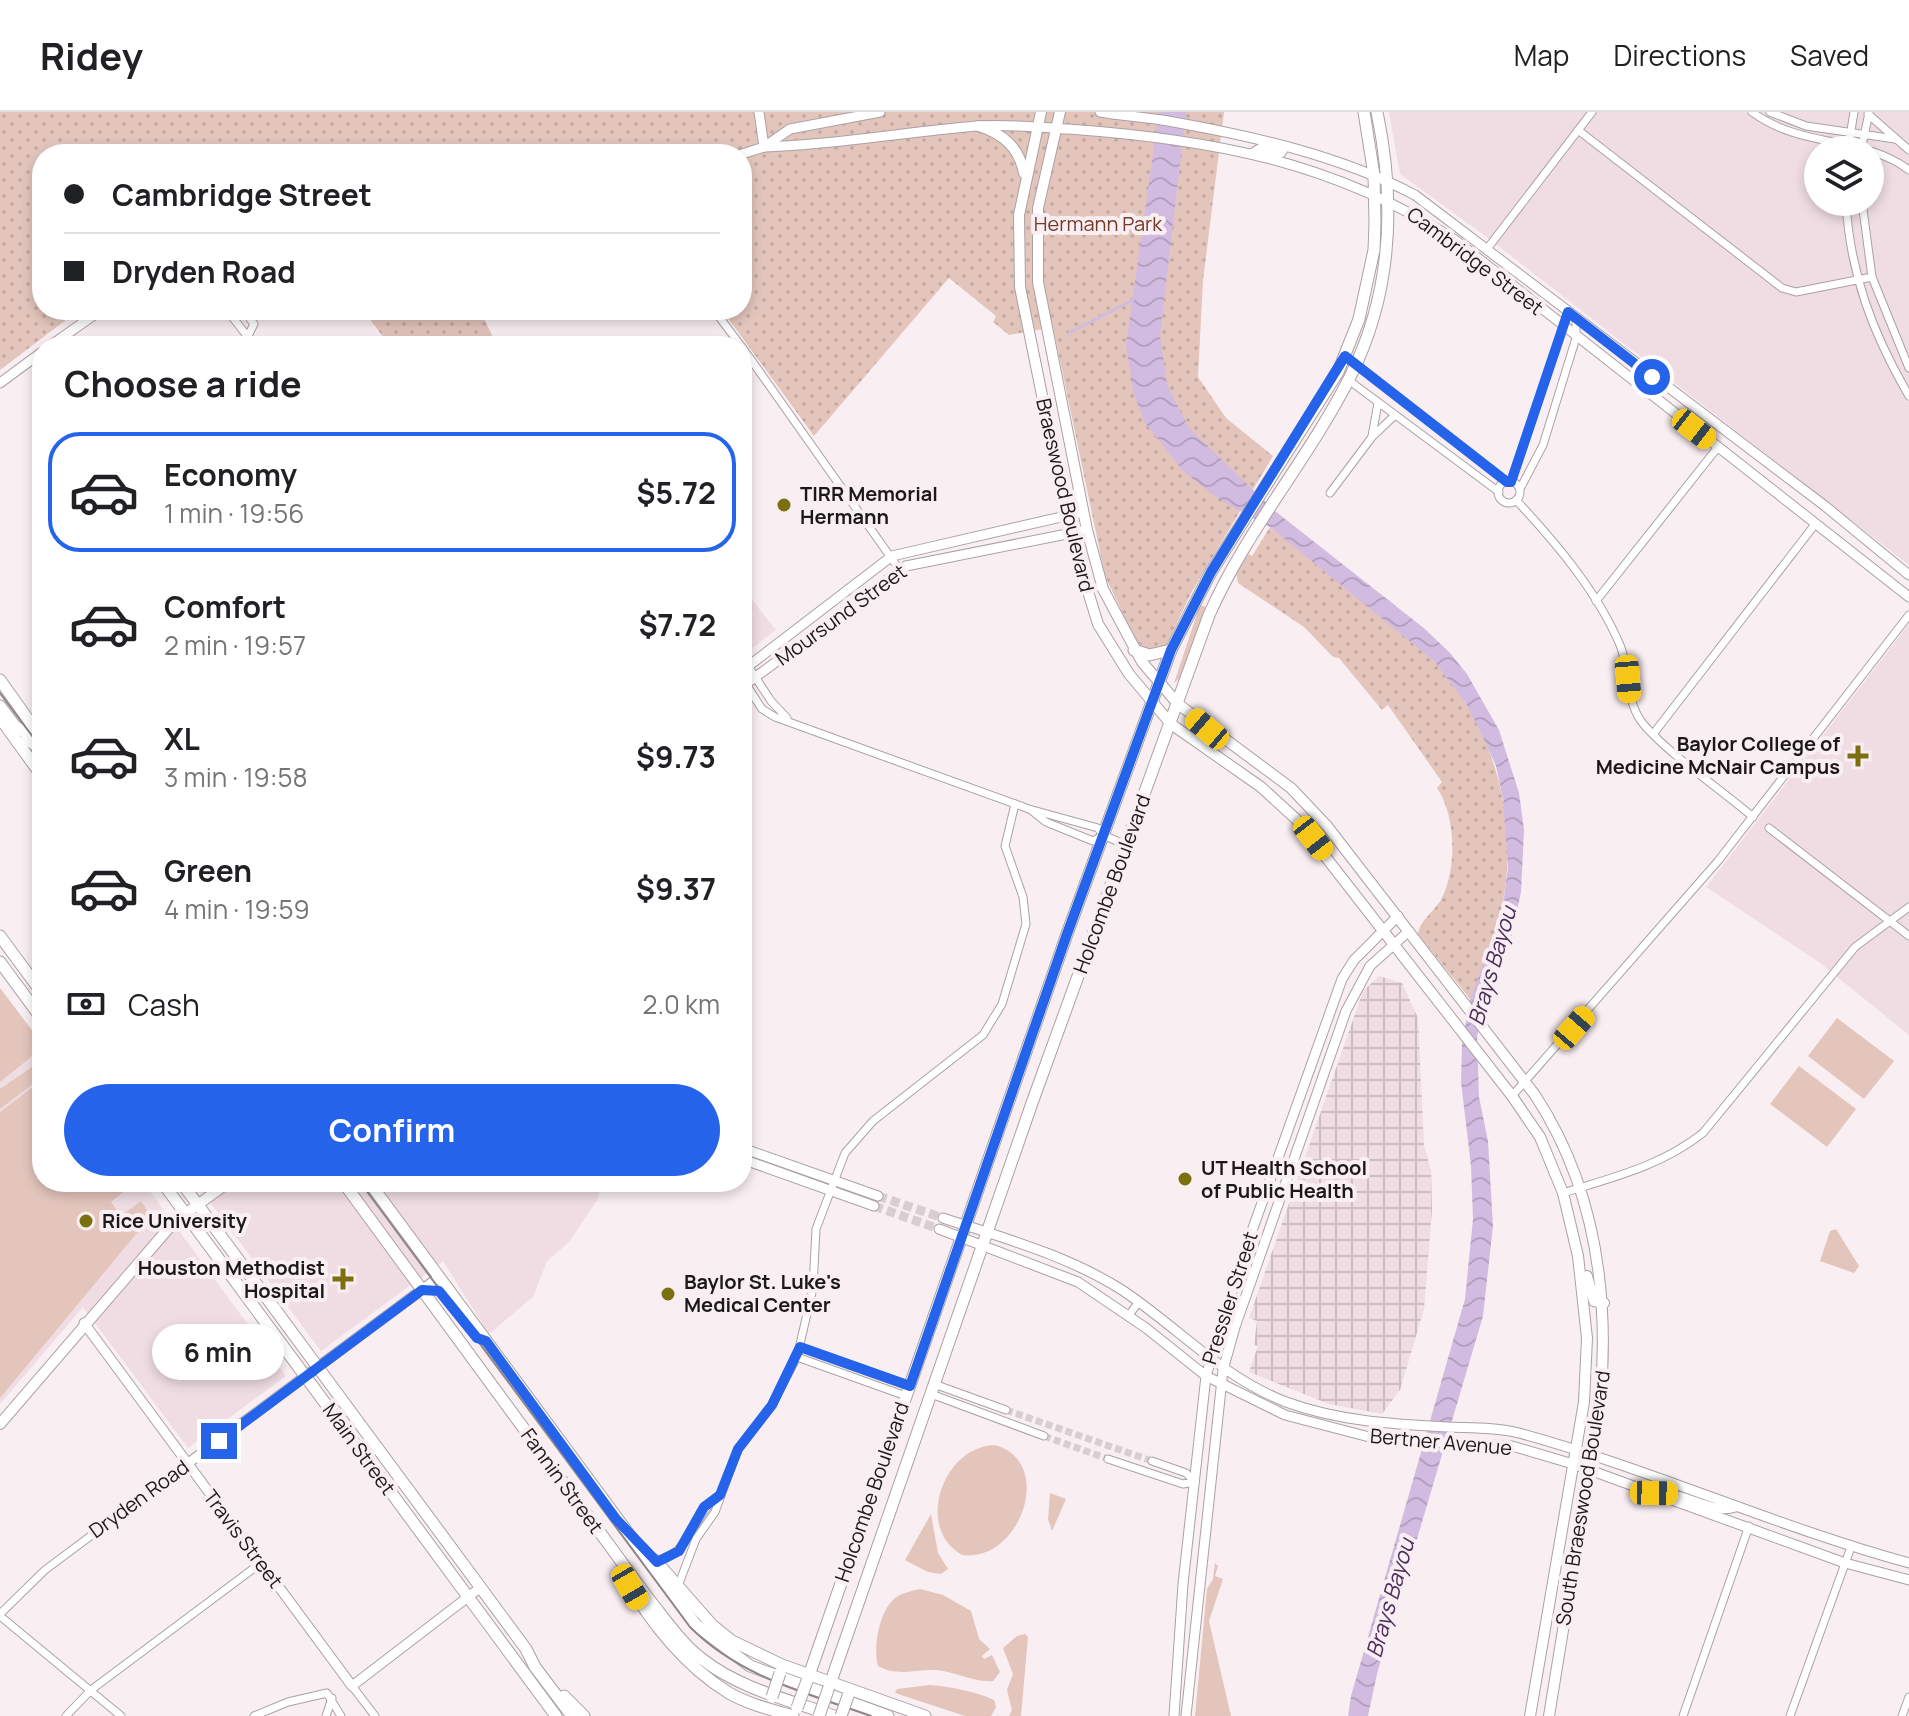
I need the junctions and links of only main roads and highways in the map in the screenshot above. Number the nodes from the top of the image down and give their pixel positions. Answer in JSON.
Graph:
{"nodes":[{"id":1,"x":1041,"y":112,"type":"edge"},
{"id":2,"x":1060,"y":112,"type":"edge"},
{"id":3,"x":1364,"y":112,"type":"edge"},
{"id":4,"x":1377,"y":112,"type":"edge"},
{"id":5,"x":979,"y":126,"type":"road end"},
{"id":6,"x":1026,"y":178,"type":"junction"},
{"id":7,"x":1134,"y":650,"type":"junction"},
{"id":8,"x":1171,"y":650,"type":"junction"},
{"id":9,"x":0,"y":680,"type":"edge"},
{"id":10,"x":1159,"y":684,"type":"junction"},
{"id":11,"x":1153,"y":703,"type":"junction"},
{"id":12,"x":1178,"y":704,"type":"junction"},
{"id":13,"x":0,"y":706,"type":"edge"},
{"id":14,"x":0,"y":718,"type":"edge"},
{"id":15,"x":32,"y":721,"type":"edge"},
{"id":16,"x":1171,"y":724,"type":"junction"},
{"id":17,"x":32,"y":732,"type":"edge"},
{"id":18,"x":18,"y":743,"type":"junction"},
{"id":19,"x":32,"y":743,"type":"edge"},
{"id":20,"x":32,"y":762,"type":"edge"},
{"id":21,"x":0,"y":936,"type":"edge"},
{"id":22,"x":0,"y":962,"type":"edge"},
{"id":23,"x":32,"y":979,"type":"edge"},
{"id":24,"x":32,"y":1005,"type":"edge"},
{"id":25,"x":1012,"y":1095,"type":"junction"},
{"id":26,"x":1032,"y":1103,"type":"junction"},
{"id":27,"x":169,"y":1192,"type":"edge"},
{"id":28,"x":188,"y":1192,"type":"edge"},
{"id":29,"x":216,"y":1192,"type":"edge"},
{"id":30,"x":350,"y":1192,"type":"edge"},
{"id":31,"x":376,"y":1192,"type":"edge"},
{"id":32,"x":198,"y":1205,"type":"junction"},
{"id":33,"x":185,"y":1214,"type":"junction"},
{"id":34,"x":1578,"y":1256,"type":"junction"},
{"id":35,"x":422,"y":1290,"type":"junction"},
{"id":36,"x":1604,"y":1303,"type":"junction"},
{"id":37,"x":486,"y":1341,"type":"junction"},
{"id":38,"x":1587,"y":1356,"type":"junction"},
{"id":39,"x":1604,"y":1357,"type":"junction"},
{"id":40,"x":916,"y":1370,"type":"junction"},
{"id":41,"x":490,"y":1382,"type":"junction"},
{"id":42,"x":932,"y":1389,"type":"junction"},
{"id":43,"x":908,"y":1391,"type":"junction"},
{"id":44,"x":536,"y":1410,"type":"junction"},
{"id":45,"x":0,"y":1424,"type":"edge"},
{"id":46,"x":919,"y":1424,"type":"junction"},
{"id":47,"x":525,"y":1431,"type":"junction"},
{"id":48,"x":582,"y":1473,"type":"junction"},
{"id":49,"x":616,"y":1519,"type":"junction"},
{"id":50,"x":600,"y":1533,"type":"junction"},
{"id":51,"x":779,"y":1668,"type":"junction"},
{"id":52,"x":530,"y":1671,"type":"junction"},
{"id":53,"x":808,"y":1677,"type":"junction"},
{"id":54,"x":1537,"y":1678,"type":"junction"},
{"id":55,"x":1555,"y":1681,"type":"junction"},
{"id":56,"x":830,"y":1684,"type":"junction"},
{"id":57,"x":867,"y":1693,"type":"junction"},
{"id":58,"x":761,"y":1706,"type":"junction"},
{"id":59,"x":795,"y":1713,"type":"edge"},
{"id":60,"x":547,"y":1716,"type":"edge"},
{"id":61,"x":556,"y":1716,"type":"edge"},
{"id":62,"x":572,"y":1716,"type":"edge"},
{"id":63,"x":584,"y":1716,"type":"edge"},
{"id":64,"x":819,"y":1716,"type":"edge"},
{"id":65,"x":834,"y":1716,"type":"edge"},
{"id":66,"x":841,"y":1716,"type":"edge"},
{"id":67,"x":888,"y":1716,"type":"edge"},
{"id":68,"x":925,"y":1716,"type":"edge"},
{"id":69,"x":1530,"y":1716,"type":"edge"},
{"id":70,"x":1549,"y":1716,"type":"edge"}],
"edges":[{"from":1,"to":6,"type":"main road","name":"Braeswood Boulevard"},
{"from":2,"to":7,"type":"main road","name":"Braeswood Boulevard"},
{"from":3,"to":8,"type":"main road","name":"Holcombe Boulevard"},
{"from":4,"to":12,"type":"main road","name":"Holcombe Boulevard"},
{"from":5,"to":6,"type":"main road"},
{"from":6,"to":11,"type":"main road","name":"Braeswood Boulevard"},
{"from":7,"to":8,"type":"main road"},
{"from":7,"to":10,"type":"main road","name":"Braeswood Boulevard"},
{"from":8,"to":10,"type":"main road","name":"Holcombe Boulevard"},
{"from":9,"to":15,"type":"main road"},
{"from":10,"to":11,"type":"main road","name":"Holcombe Boulevard"},
{"from":10,"to":12,"type":"main road","name":"Braeswood Boulevard"},
{"from":11,"to":16,"type":"main road","name":"Braeswood Boulevard"},
{"from":11,"to":25,"type":"main road","name":"Holcombe Boulevard"},
{"from":12,"to":16,"type":"main road","name":"Holcombe Boulevard"},
{"from":12,"to":36,"type":"main road","name":"South Braeswood Boulevard"},
{"from":13,"to":17,"type":"main road"},
{"from":14,"to":18,"type":"main road"},
{"from":16,"to":26,"type":"main road","name":"Holcombe Boulevard"},
{"from":16,"to":34,"type":"main road","name":"South Braeswood Boulevard"},
{"from":18,"to":19,"type":"main road"},
{"from":18,"to":20,"type":"main road"},
{"from":21,"to":23,"type":"main road"},
{"from":22,"to":24,"type":"main road"},
{"from":25,"to":26,"type":"main road"},
{"from":25,"to":40,"type":"main road","name":"Holcombe Boulevard"},
{"from":26,"to":42,"type":"main road","name":"Holcombe Boulevard"},
{"from":27,"to":33,"type":"main road","name":"Main Street"},
{"from":28,"to":32,"type":"main road","name":"Main Street"},
{"from":29,"to":32,"type":"main road"},
{"from":30,"to":35,"type":"main road","name":"Fannin Street"},
{"from":31,"to":37,"type":"main road","name":"Fannin Street"},
{"from":32,"to":33,"type":"main road"},
{"from":32,"to":52,"type":"main road","name":"Main Street"},
{"from":33,"to":45,"type":"main road"},
{"from":33,"to":52,"type":"main road","name":"Main Street"},
{"from":34,"to":36,"type":"main road"},
{"from":34,"to":38,"type":"main road","name":"South Braeswood Boulevard"},
{"from":35,"to":37,"type":"main road"},
{"from":35,"to":41,"type":"main road","name":"Fannin Street"},
{"from":36,"to":39,"type":"main road","name":"South Braeswood Boulevard"},
{"from":37,"to":44,"type":"main road","name":"Fannin Street"},
{"from":38,"to":39,"type":"main road"},
{"from":38,"to":54,"type":"main road","name":"South Braeswood Boulevard"},
{"from":39,"to":55,"type":"main road","name":"South Braeswood Boulevard"},
{"from":40,"to":42,"type":"main road"},
{"from":40,"to":43,"type":"main road","name":"Holcombe Boulevard"},
{"from":41,"to":44,"type":"main road"},
{"from":41,"to":47,"type":"main road","name":"Fannin Street"},
{"from":42,"to":46,"type":"main road","name":"Holcombe Boulevard"},
{"from":43,"to":46,"type":"main road"},
{"from":43,"to":53,"type":"main road","name":"Holcombe Boulevard"},
{"from":44,"to":48,"type":"main road","name":"Fannin Street"},
{"from":46,"to":56,"type":"main road","name":"Holcombe Boulevard"},
{"from":47,"to":48,"type":"main road"},
{"from":47,"to":50,"type":"main road","name":"Fannin Street"},
{"from":48,"to":49,"type":"main road","name":"Fannin Street"},
{"from":49,"to":51,"type":"main road"},
{"from":49,"to":67,"type":"main road","name":"Fannin Street"},
{"from":50,"to":58,"type":"main road"},
{"from":50,"to":65,"type":"main road","name":"Fannin Street"},
{"from":51,"to":53,"type":"main road"},
{"from":51,"to":58,"type":"main road","bridge":true},
{"from":52,"to":60,"type":"main road"},
{"from":52,"to":61,"type":"main road","name":"Main Street"},
{"from":52,"to":62,"type":"main road","name":"Main Street"},
{"from":52,"to":63,"type":"main road"},
{"from":53,"to":56,"type":"main road"},
{"from":53,"to":59,"type":"main road","name":"Holcombe Boulevard","bridge":true},
{"from":54,"to":55,"type":"main road"},
{"from":54,"to":69,"type":"main road","name":"South Braeswood Boulevard"},
{"from":55,"to":70,"type":"main road","name":"South Braeswood Boulevard"},
{"from":56,"to":57,"type":"main road"},
{"from":56,"to":64,"type":"main road","name":"Holcombe Boulevard","bridge":true},
{"from":57,"to":66,"type":"main road","bridge":true},
{"from":57,"to":68,"type":"main road"},
{"from":58,"to":59,"type":"main road"}]}
